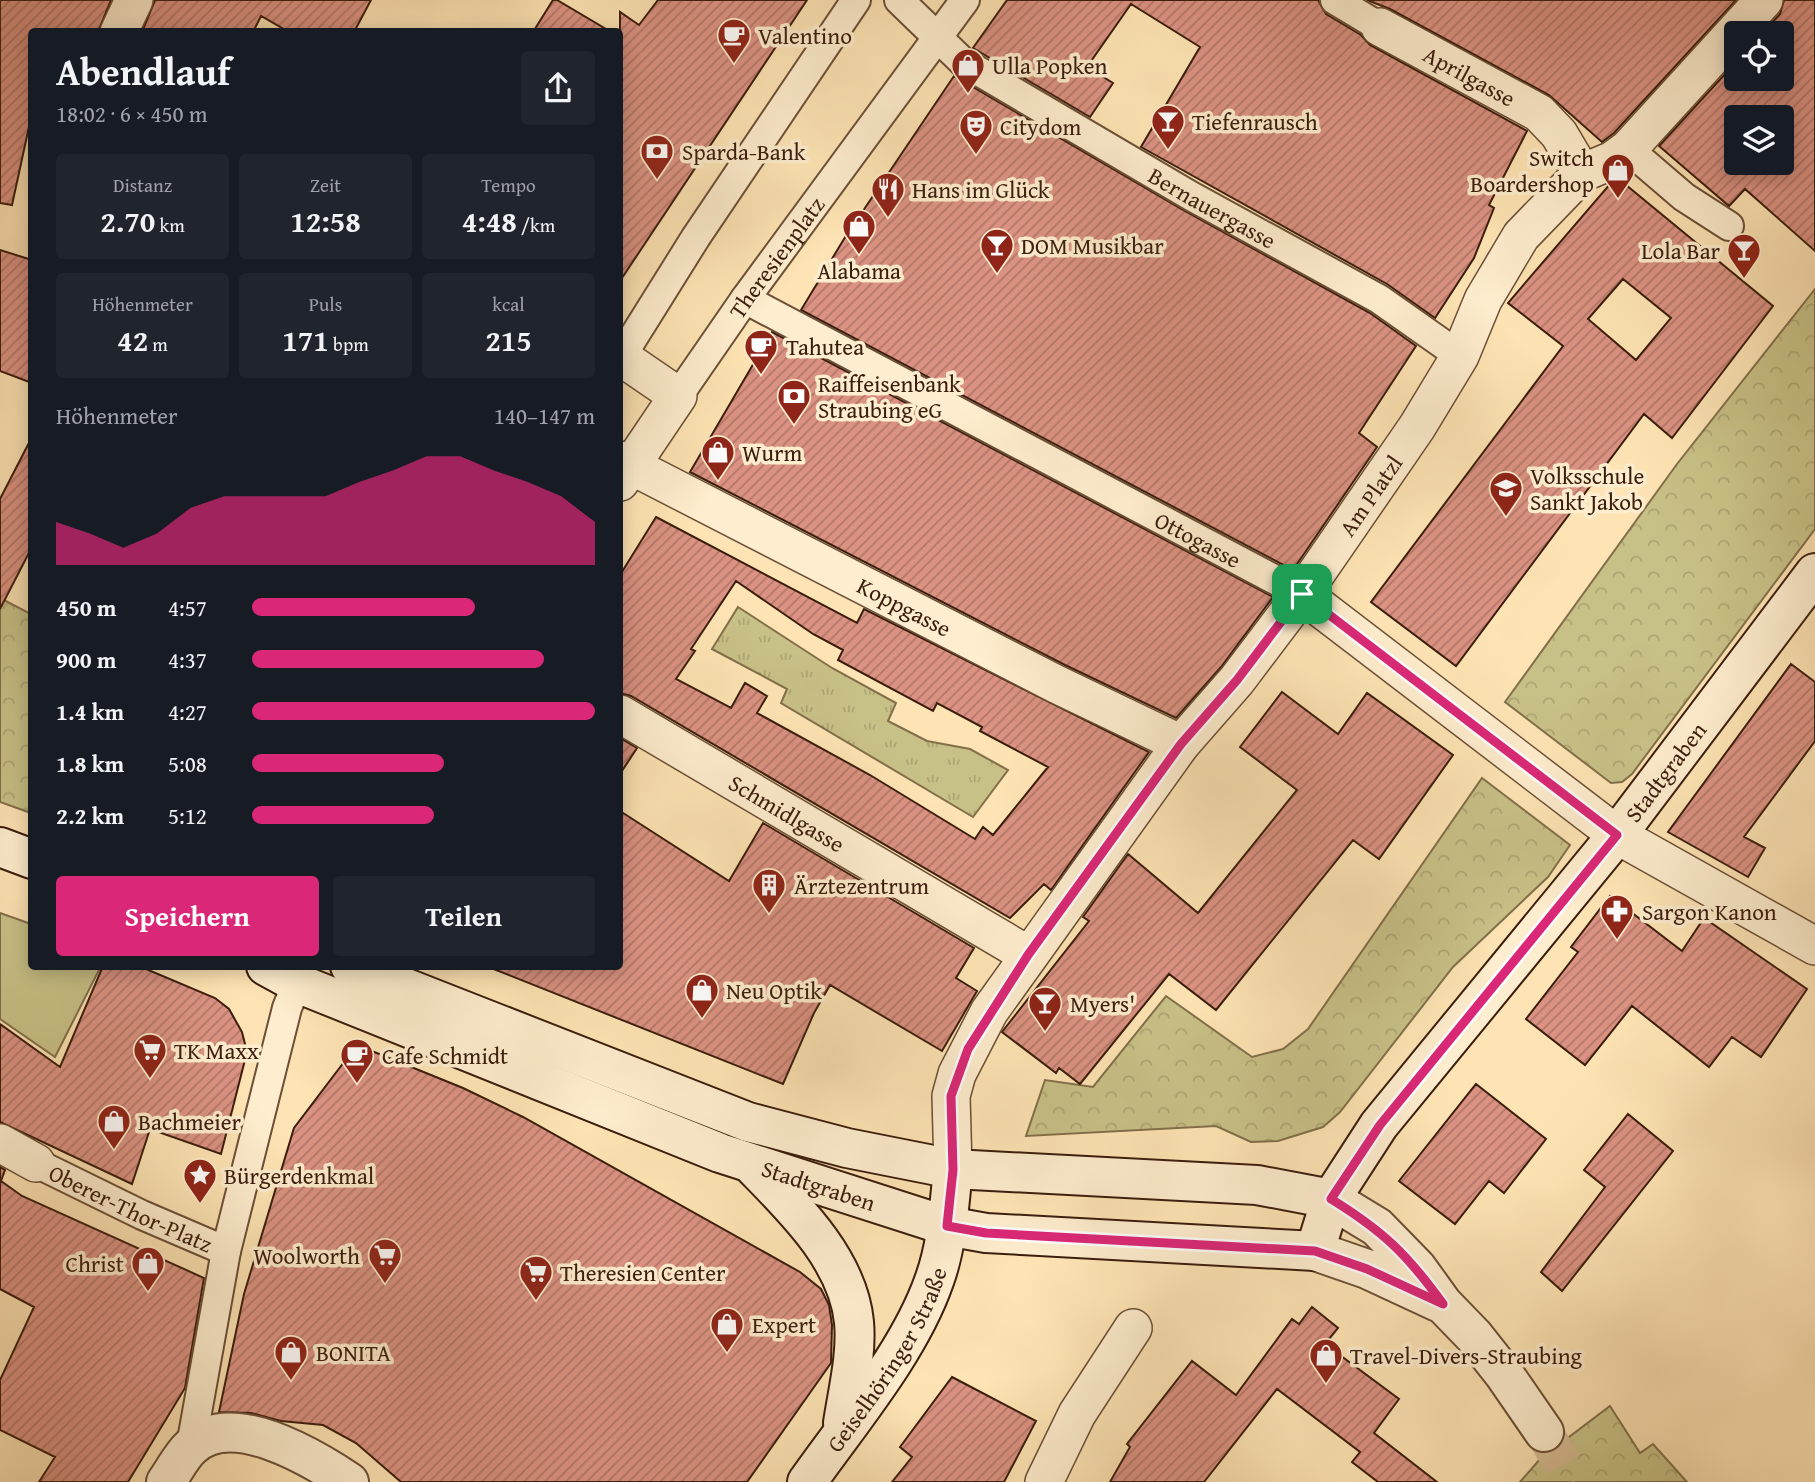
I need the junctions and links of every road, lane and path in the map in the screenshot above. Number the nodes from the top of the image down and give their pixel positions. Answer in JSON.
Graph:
{"nodes":[{"id":1,"x":134,"y":0,"type":"edge"},
{"id":2,"x":856,"y":0,"type":"edge"},
{"id":3,"x":900,"y":0,"type":"edge"},
{"id":4,"x":965,"y":0,"type":"edge"},
{"id":5,"x":1335,"y":0,"type":"edge"},
{"id":6,"x":1765,"y":0,"type":"edge"},
{"id":7,"x":1380,"y":27,"type":"joint"},
{"id":8,"x":121,"y":28,"type":"edge"},
{"id":9,"x":937,"y":36,"type":"junction"},
{"id":10,"x":1628,"y":149,"type":"junction"},
{"id":11,"x":1582,"y":173,"type":"junction"},
{"id":12,"x":1729,"y":226,"type":"dead end"},
{"id":13,"x":745,"y":299,"type":"junction"},
{"id":14,"x":623,"y":354,"type":"edge"},
{"id":15,"x":1460,"y":356,"type":"junction"},
{"id":16,"x":623,"y":361,"type":"edge"},
{"id":17,"x":678,"y":396,"type":"junction"},
{"id":18,"x":623,"y":470,"type":"edge"},
{"id":19,"x":1815,"y":573,"type":"edge"},
{"id":20,"x":1302,"y":594,"type":"junction"},
{"id":21,"x":623,"y":716,"type":"edge"},
{"id":22,"x":1181,"y":744,"type":"junction"},
{"id":23,"x":1617,"y":835,"type":"junction"},
{"id":24,"x":0,"y":847,"type":"edge"},
{"id":25,"x":28,"y":858,"type":"edge"},
{"id":26,"x":1815,"y":946,"type":"edge"},
{"id":27,"x":1028,"y":955,"type":"junction"},
{"id":28,"x":360,"y":970,"type":"edge"},
{"id":29,"x":290,"y":972,"type":"edge"},
{"id":30,"x":0,"y":1143,"type":"edge"},
{"id":31,"x":36,"y":1163,"type":"joint"},
{"id":32,"x":751,"y":1163,"type":"junction"},
{"id":33,"x":953,"y":1170,"type":"junction"},
{"id":34,"x":1331,"y":1199,"type":"junction"},
{"id":35,"x":947,"y":1226,"type":"junction"},
{"id":36,"x":226,"y":1251,"type":"junction"},
{"id":37,"x":1315,"y":1251,"type":"junction"},
{"id":38,"x":1443,"y":1304,"type":"junction"},
{"id":39,"x":1133,"y":1328,"type":"dead end"},
{"id":40,"x":842,"y":1432,"type":"junction"},
{"id":41,"x":1544,"y":1432,"type":"tunnel mouth"},
{"id":42,"x":191,"y":1446,"type":"junction"},
{"id":43,"x":166,"y":1482,"type":"edge"},
{"id":44,"x":349,"y":1482,"type":"edge"},
{"id":45,"x":807,"y":1482,"type":"edge"},
{"id":46,"x":1044,"y":1482,"type":"edge"}],
"edges":[{"from":1,"to":8,"type":"street"},
{"from":2,"to":14,"type":"street"},
{"from":3,"to":9,"type":"street"},
{"from":4,"to":9,"type":"street","name":"Theresienplatz"},
{"from":5,"to":7,"type":"street","name":"Aprilgasse"},
{"from":6,"to":10,"type":"street","name":"Am Platzl"},
{"from":7,"to":11,"type":"street","name":"Aprilgasse"},
{"from":9,"to":13,"type":"street","name":"Theresienplatz"},
{"from":9,"to":15,"type":"street","name":"Bernauergasse"},
{"from":10,"to":11,"type":"street","name":"Am Platzl"},
{"from":10,"to":12,"type":"street"},
{"from":11,"to":15,"type":"street","name":"Am Platzl"},
{"from":13,"to":17,"type":"street","name":"Theresienplatz"},
{"from":13,"to":20,"type":"street","name":"Ottogasse"},
{"from":15,"to":20,"type":"street","name":"Am Platzl"},
{"from":16,"to":17,"type":"street"},
{"from":17,"to":18,"type":"street","name":"Theresienplatz"},
{"from":18,"to":22,"type":"street","name":"Koppgasse"},
{"from":19,"to":23,"type":"main road","name":"Stadtgraben"},
{"from":20,"to":22,"type":"street","name":"Am Platzl"},
{"from":20,"to":23,"type":"street","name":"Ottogasse"},
{"from":21,"to":27,"type":"street","name":"Schmidlgasse"},
{"from":22,"to":27,"type":"street","name":"Am Platzl"},
{"from":23,"to":26,"type":"street","name":"Ottogasse"},
{"from":23,"to":34,"type":"main road","name":"Stadtgraben"},
{"from":24,"to":25,"type":"main road"},
{"from":27,"to":33,"type":"street","name":"Am Platzl"},
{"from":28,"to":33,"type":"main road","name":"Stadtgraben"},
{"from":29,"to":32,"type":"main road","name":"Stadtgraben"},
{"from":29,"to":36,"type":"street","name":"Oberer-Thor-Platz"},
{"from":30,"to":31,"type":"street"},
{"from":31,"to":36,"type":"street","name":"Oberer-Thor-Platz"},
{"from":32,"to":35,"type":"main road","name":"Stadtgraben"},
{"from":32,"to":40,"type":"main road"},
{"from":33,"to":34,"type":"main road","name":"Stadtgraben"},
{"from":33,"to":35,"type":"main road","name":"Geiselhöringer Straße"},
{"from":34,"to":37,"type":"main road","name":"Stadtgraben"},
{"from":34,"to":38,"type":"main road"},
{"from":35,"to":37,"type":"main road","name":"Stadtgraben"},
{"from":35,"to":40,"type":"main road","name":"Geiselhöringer Straße"},
{"from":36,"to":42,"type":"street","name":"Oberer-Thor-Platz"},
{"from":37,"to":38,"type":"main road"},
{"from":38,"to":41,"type":"main road"},
{"from":39,"to":46,"type":"street"},
{"from":40,"to":45,"type":"main road","name":"Geiselhöringer Straße"},
{"from":42,"to":43,"type":"main road"},
{"from":42,"to":44,"type":"main road"}]}
